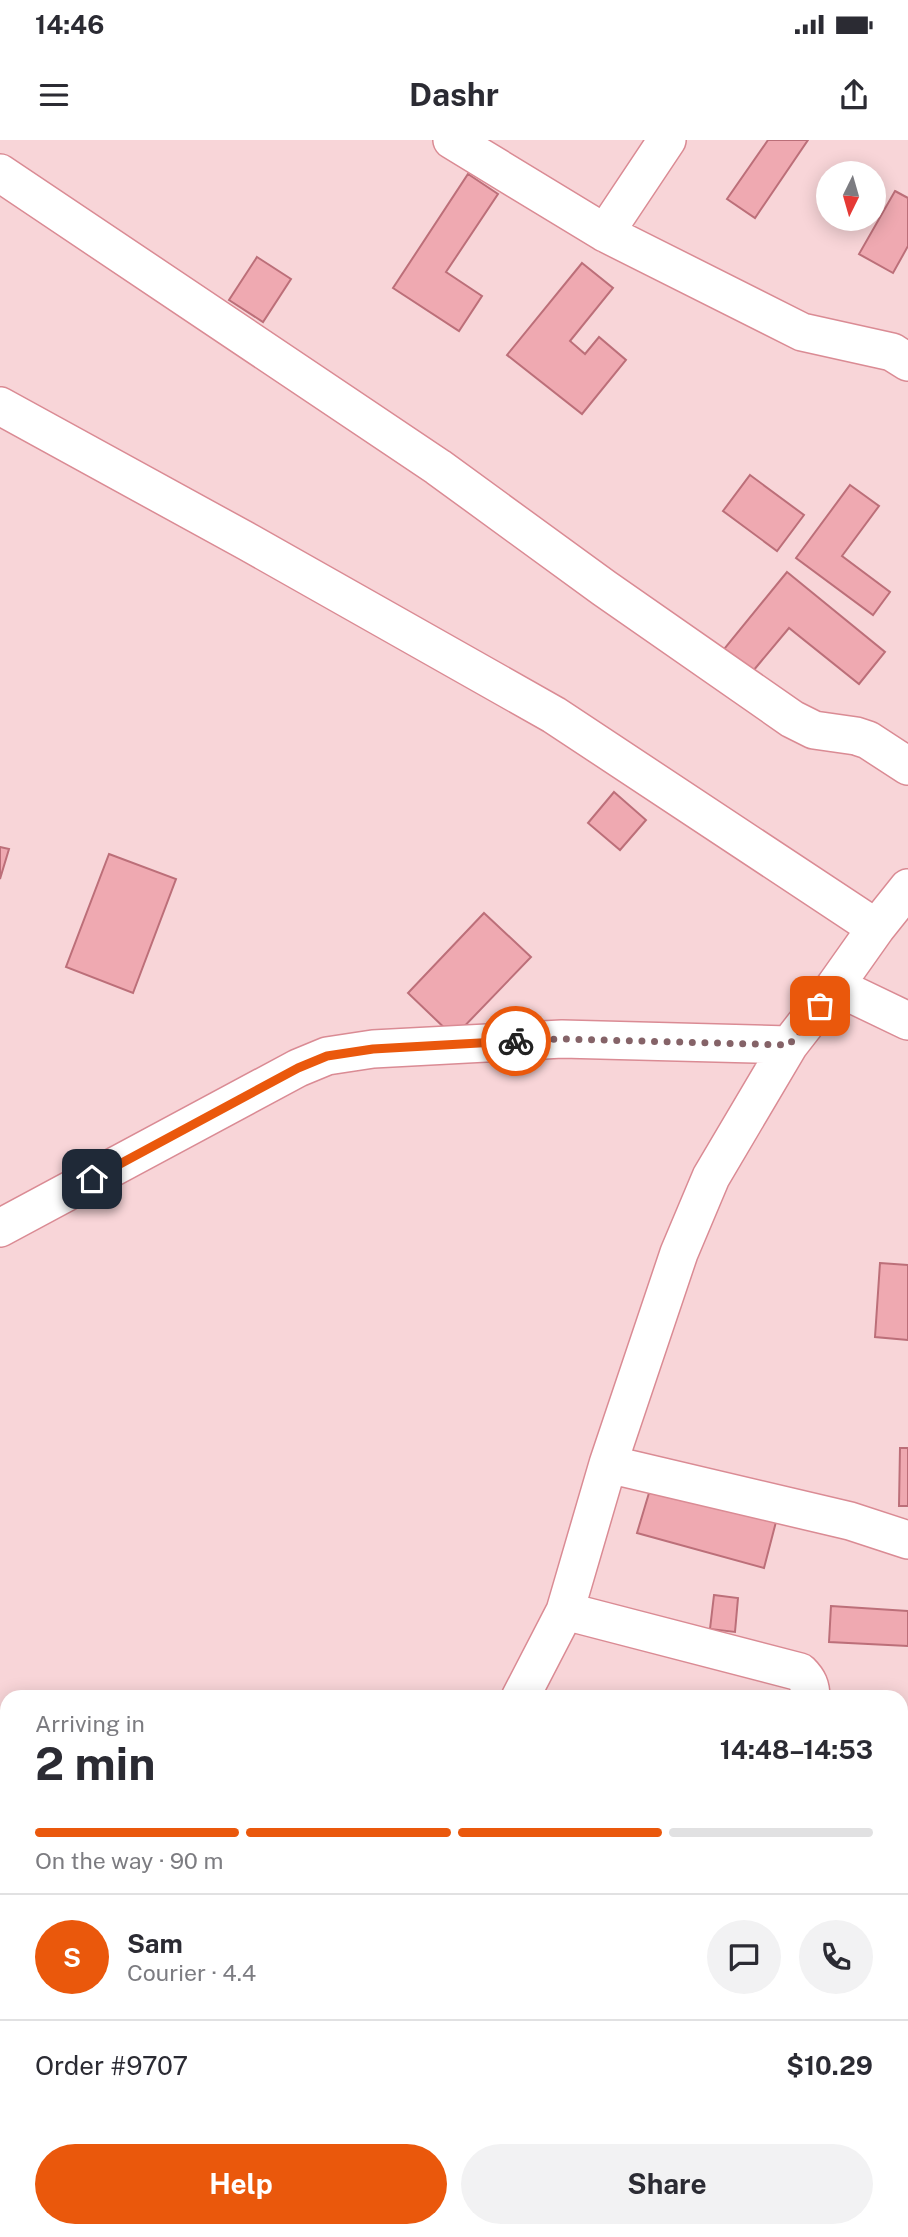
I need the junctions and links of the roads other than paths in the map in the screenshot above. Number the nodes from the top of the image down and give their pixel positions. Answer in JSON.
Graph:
{"nodes":[{"id":1,"x":452,"y":140,"type":"edge"},
{"id":2,"x":667,"y":140,"type":"edge"},
{"id":3,"x":0,"y":173,"type":"edge"},
{"id":4,"x":605,"y":233,"type":"junction"},
{"id":5,"x":908,"y":362,"type":"edge"},
{"id":6,"x":0,"y":406,"type":"edge"},
{"id":7,"x":908,"y":766,"type":"edge"},
{"id":8,"x":908,"y":888,"type":"edge"},
{"id":9,"x":876,"y":928,"type":"junction"},
{"id":10,"x":835,"y":986,"type":"junction"},
{"id":11,"x":908,"y":1021,"type":"edge"},
{"id":12,"x":789,"y":1045,"type":"junction"},
{"id":13,"x":0,"y":1228,"type":"edge"},
{"id":14,"x":608,"y":1464,"type":"junction"},
{"id":15,"x":908,"y":1540,"type":"edge"},
{"id":16,"x":565,"y":1611,"type":"junction"},
{"id":17,"x":524,"y":1690,"type":"edge"},
{"id":18,"x":811,"y":1690,"type":"edge"}],
"edges":[{"from":1,"to":4,"type":"street"},
{"from":2,"to":4,"type":"street"},
{"from":3,"to":7,"type":"street"},
{"from":4,"to":5,"type":"street"},
{"from":6,"to":9,"type":"street"},
{"from":8,"to":9,"type":"street"},
{"from":9,"to":10,"type":"street"},
{"from":10,"to":11,"type":"street"},
{"from":10,"to":12,"type":"street"},
{"from":12,"to":13,"type":"street"},
{"from":12,"to":14,"type":"street"},
{"from":14,"to":15,"type":"street"},
{"from":14,"to":16,"type":"street"},
{"from":16,"to":17,"type":"street"},
{"from":16,"to":18,"type":"street"}]}
